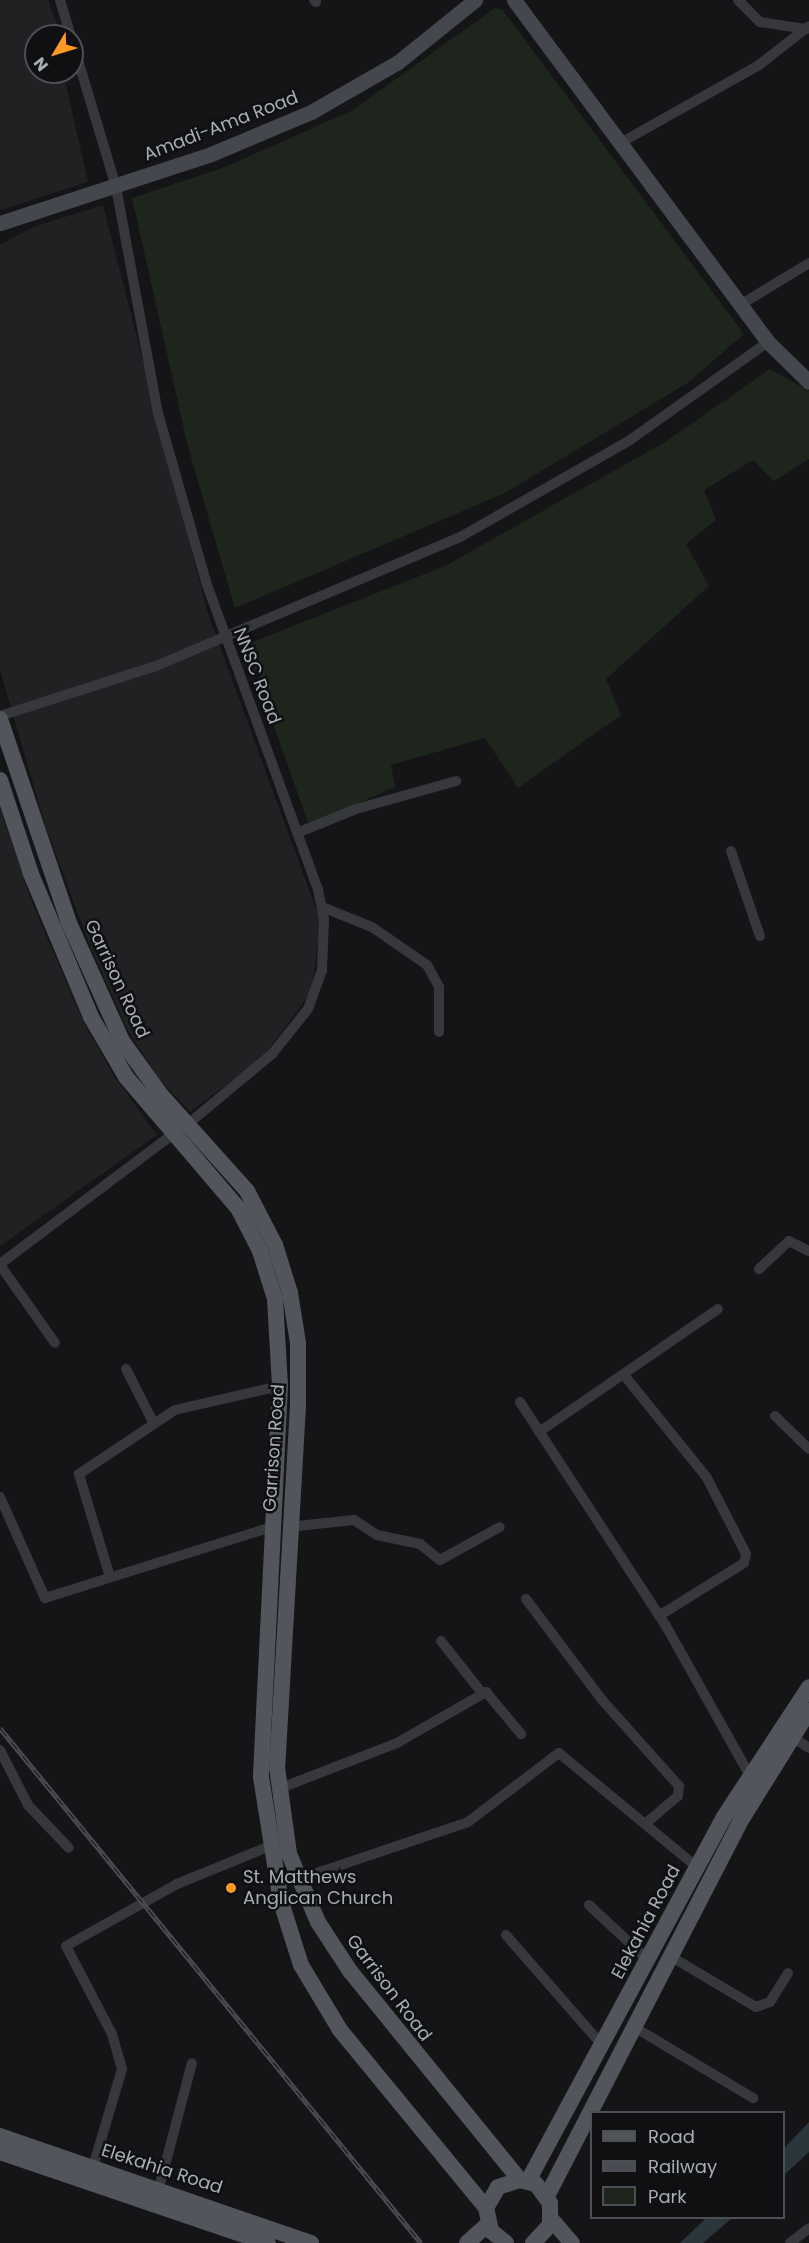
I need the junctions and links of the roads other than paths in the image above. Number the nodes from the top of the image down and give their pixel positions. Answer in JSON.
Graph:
{"nodes":[{"id":1,"x":60,"y":0,"type":"edge"},
{"id":2,"x":476,"y":0,"type":"edge"},
{"id":3,"x":514,"y":0,"type":"edge"},
{"id":4,"x":738,"y":0,"type":"edge"},
{"id":5,"x":808,"y":28,"type":"edge"},
{"id":6,"x":622,"y":142,"type":"junction"},
{"id":7,"x":116,"y":187,"type":"junction"},
{"id":8,"x":24,"y":218,"type":"junction"},
{"id":9,"x":0,"y":223,"type":"edge"},
{"id":10,"x":0,"y":232,"type":"edge"},
{"id":11,"x":809,"y":263,"type":"edge"},
{"id":12,"x":740,"y":305,"type":"junction"},
{"id":13,"x":768,"y":342,"type":"junction"},
{"id":14,"x":809,"y":382,"type":"edge"},
{"id":15,"x":223,"y":633,"type":"junction"},
{"id":16,"x":0,"y":717,"type":"edge"},
{"id":17,"x":0,"y":780,"type":"edge"},
{"id":18,"x":456,"y":781,"type":"dead end"},
{"id":19,"x":297,"y":833,"type":"junction"},
{"id":20,"x":731,"y":851,"type":"dead end"},
{"id":21,"x":322,"y":907,"type":"junction"},
{"id":22,"x":760,"y":936,"type":"dead end"},
{"id":23,"x":439,"y":1032,"type":"dead end"},
{"id":24,"x":188,"y":1124,"type":"junction"},
{"id":25,"x":173,"y":1134,"type":"junction"},
{"id":26,"x":809,"y":1251,"type":"edge"},
{"id":27,"x":0,"y":1264,"type":"edge"},
{"id":28,"x":759,"y":1269,"type":"dead end"},
{"id":29,"x":718,"y":1309,"type":"dead end"},
{"id":30,"x":56,"y":1343,"type":"dead end"},
{"id":31,"x":126,"y":1369,"type":"dead end"},
{"id":32,"x":624,"y":1375,"type":"junction"},
{"id":33,"x":280,"y":1386,"type":"junction"},
{"id":34,"x":520,"y":1402,"type":"dead end"},
{"id":35,"x":775,"y":1416,"type":"dead end"},
{"id":36,"x":153,"y":1422,"type":"junction"},
{"id":37,"x":539,"y":1432,"type":"junction"},
{"id":38,"x":809,"y":1449,"type":"edge"},
{"id":39,"x":0,"y":1497,"type":"edge"},
{"id":40,"x":10,"y":1521,"type":"junction"},
{"id":41,"x":280,"y":1527,"type":"junction"},
{"id":42,"x":500,"y":1527,"type":"dead end"},
{"id":43,"x":0,"y":1528,"type":"edge"},
{"id":44,"x":110,"y":1577,"type":"junction"},
{"id":45,"x":526,"y":1599,"type":"dead end"},
{"id":46,"x":659,"y":1616,"type":"junction"},
{"id":47,"x":441,"y":1641,"type":"dead end"},
{"id":48,"x":809,"y":1687,"type":"edge"},
{"id":49,"x":482,"y":1693,"type":"junction"},
{"id":50,"x":809,"y":1712,"type":"edge"},
{"id":51,"x":521,"y":1734,"type":"dead end"},
{"id":52,"x":792,"y":1737,"type":"junction"},
{"id":53,"x":809,"y":1748,"type":"edge"},
{"id":54,"x":0,"y":1750,"type":"edge"},
{"id":55,"x":749,"y":1774,"type":"junction"},
{"id":56,"x":278,"y":1789,"type":"junction"},
{"id":57,"x":646,"y":1822,"type":"junction"},
{"id":58,"x":270,"y":1846,"type":"junction"},
{"id":59,"x":69,"y":1848,"type":"dead end"},
{"id":60,"x":697,"y":1867,"type":"junction"},
{"id":61,"x":299,"y":1879,"type":"junction"},
{"id":62,"x":589,"y":1905,"type":"dead end"},
{"id":63,"x":506,"y":1935,"type":"dead end"},
{"id":64,"x":670,"y":1956,"type":"junction"},
{"id":65,"x":648,"y":1960,"type":"junction"},
{"id":66,"x":788,"y":1973,"type":"dead end"},
{"id":67,"x":634,"y":2027,"type":"junction"},
{"id":68,"x":603,"y":2046,"type":"junction"},
{"id":69,"x":192,"y":2063,"type":"dead end"},
{"id":70,"x":753,"y":2098,"type":"dead end"},
{"id":71,"x":591,"y":2111,"type":"edge"},
{"id":72,"x":590,"y":2112,"type":"edge"},
{"id":73,"x":0,"y":2136,"type":"edge"},
{"id":74,"x":0,"y":2152,"type":"edge"},
{"id":75,"x":93,"y":2167,"type":"junction"},
{"id":76,"x":524,"y":2180,"type":"junction"},
{"id":77,"x":159,"y":2188,"type":"junction"},
{"id":78,"x":547,"y":2196,"type":"junction"},
{"id":79,"x":487,"y":2216,"type":"junction"},
{"id":80,"x":551,"y":2219,"type":"junction"},
{"id":81,"x":809,"y":2228,"type":"edge"},
{"id":82,"x":268,"y":2243,"type":"edge"},
{"id":83,"x":310,"y":2243,"type":"edge"},
{"id":84,"x":467,"y":2243,"type":"edge"},
{"id":85,"x":504,"y":2243,"type":"edge"},
{"id":86,"x":532,"y":2243,"type":"edge"},
{"id":87,"x":572,"y":2243,"type":"edge"},
{"id":88,"x":789,"y":2243,"type":"edge"}],
"edges":[{"from":1,"to":7,"type":"street","name":"NNSC Road"},
{"from":2,"to":7,"type":"street","name":"Amadi-Ama Road"},
{"from":3,"to":6,"type":"street"},
{"from":4,"to":5,"type":"street"},
{"from":5,"to":6,"type":"street"},
{"from":6,"to":12,"type":"street"},
{"from":7,"to":8,"type":"street","name":"Amadi-Ama Road"},
{"from":7,"to":15,"type":"street","name":"NNSC Road"},
{"from":8,"to":9,"type":"street","name":"Amadi-Ama Road"},
{"from":8,"to":10,"type":"street","name":"Amadi-Ama Road"},
{"from":11,"to":12,"type":"street"},
{"from":12,"to":13,"type":"street"},
{"from":13,"to":14,"type":"street"},
{"from":13,"to":15,"type":"street"},
{"from":15,"to":16,"type":"street"},
{"from":15,"to":19,"type":"street","name":"NNSC Road"},
{"from":16,"to":24,"type":"main road","name":"Garrison Road"},
{"from":17,"to":25,"type":"main road","name":"Garrison Road"},
{"from":18,"to":19,"type":"street"},
{"from":19,"to":21,"type":"street","name":"NNSC Road"},
{"from":20,"to":22,"type":"street"},
{"from":21,"to":23,"type":"street"},
{"from":21,"to":24,"type":"street","name":"NNSC Road"},
{"from":24,"to":41,"type":"main road","name":"Garrison Road"},
{"from":25,"to":27,"type":"street"},
{"from":25,"to":33,"type":"main road","name":"Garrison Road"},
{"from":26,"to":28,"type":"street"},
{"from":27,"to":30,"type":"street"},
{"from":29,"to":32,"type":"street"},
{"from":31,"to":36,"type":"street"},
{"from":32,"to":37,"type":"street"},
{"from":32,"to":46,"type":"street"},
{"from":33,"to":36,"type":"street"},
{"from":33,"to":41,"type":"main road","name":"Garrison Road"},
{"from":34,"to":37,"type":"street"},
{"from":35,"to":38,"type":"street"},
{"from":36,"to":44,"type":"street"},
{"from":37,"to":46,"type":"street"},
{"from":39,"to":40,"type":"street"},
{"from":40,"to":43,"type":"street"},
{"from":40,"to":44,"type":"street"},
{"from":41,"to":42,"type":"street"},
{"from":41,"to":44,"type":"street"},
{"from":41,"to":56,"type":"main road","name":"Garrison Road"},
{"from":41,"to":58,"type":"main road","name":"Garrison Road"},
{"from":45,"to":57,"type":"street"},
{"from":46,"to":55,"type":"street"},
{"from":47,"to":49,"type":"street"},
{"from":48,"to":55,"type":"main road","name":"Elekahia Road"},
{"from":49,"to":51,"type":"street"},
{"from":49,"to":56,"type":"street"},
{"from":50,"to":52,"type":"main road","name":"Elekahia Road"},
{"from":52,"to":53,"type":"street"},
{"from":52,"to":64,"type":"main road","name":"Elekahia Road"},
{"from":54,"to":59,"type":"street"},
{"from":55,"to":60,"type":"main road","name":"Elekahia Road"},
{"from":56,"to":61,"type":"main road","name":"Garrison Road"},
{"from":57,"to":60,"type":"street"},
{"from":57,"to":61,"type":"street"},
{"from":58,"to":75,"type":"street"},
{"from":58,"to":79,"type":"main road","name":"Garrison Road"},
{"from":60,"to":65,"type":"main road","name":"Elekahia Road"},
{"from":61,"to":76,"type":"main road","name":"Garrison Road"},
{"from":62,"to":65,"type":"street"},
{"from":63,"to":68,"type":"street"},
{"from":64,"to":66,"type":"street"},
{"from":64,"to":67,"type":"main road","name":"Elekahia Road"},
{"from":65,"to":68,"type":"main road","name":"Elekahia Road"},
{"from":67,"to":70,"type":"street"},
{"from":67,"to":71,"type":"main road","name":"Elekahia Road"},
{"from":68,"to":76,"type":"main road","name":"Elekahia Road"},
{"from":69,"to":77,"type":"street"},
{"from":72,"to":78,"type":"main road","name":"Elekahia Road"},
{"from":73,"to":75,"type":"main road","name":"Elekahia Road"},
{"from":74,"to":82,"type":"main road","name":"Elekahia Road"},
{"from":75,"to":77,"type":"main road","name":"Elekahia Road"},
{"from":76,"to":78,"type":"main road","name":"Garrison Road"},
{"from":76,"to":79,"type":"main road"},
{"from":77,"to":83,"type":"main road","name":"Elekahia Road"},
{"from":78,"to":80,"type":"main road"},
{"from":79,"to":84,"type":"main road"},
{"from":79,"to":85,"type":"main road","name":"Garrison Road"},
{"from":80,"to":86,"type":"main road"},
{"from":80,"to":87,"type":"main road"},
{"from":81,"to":88,"type":"street"}]}
